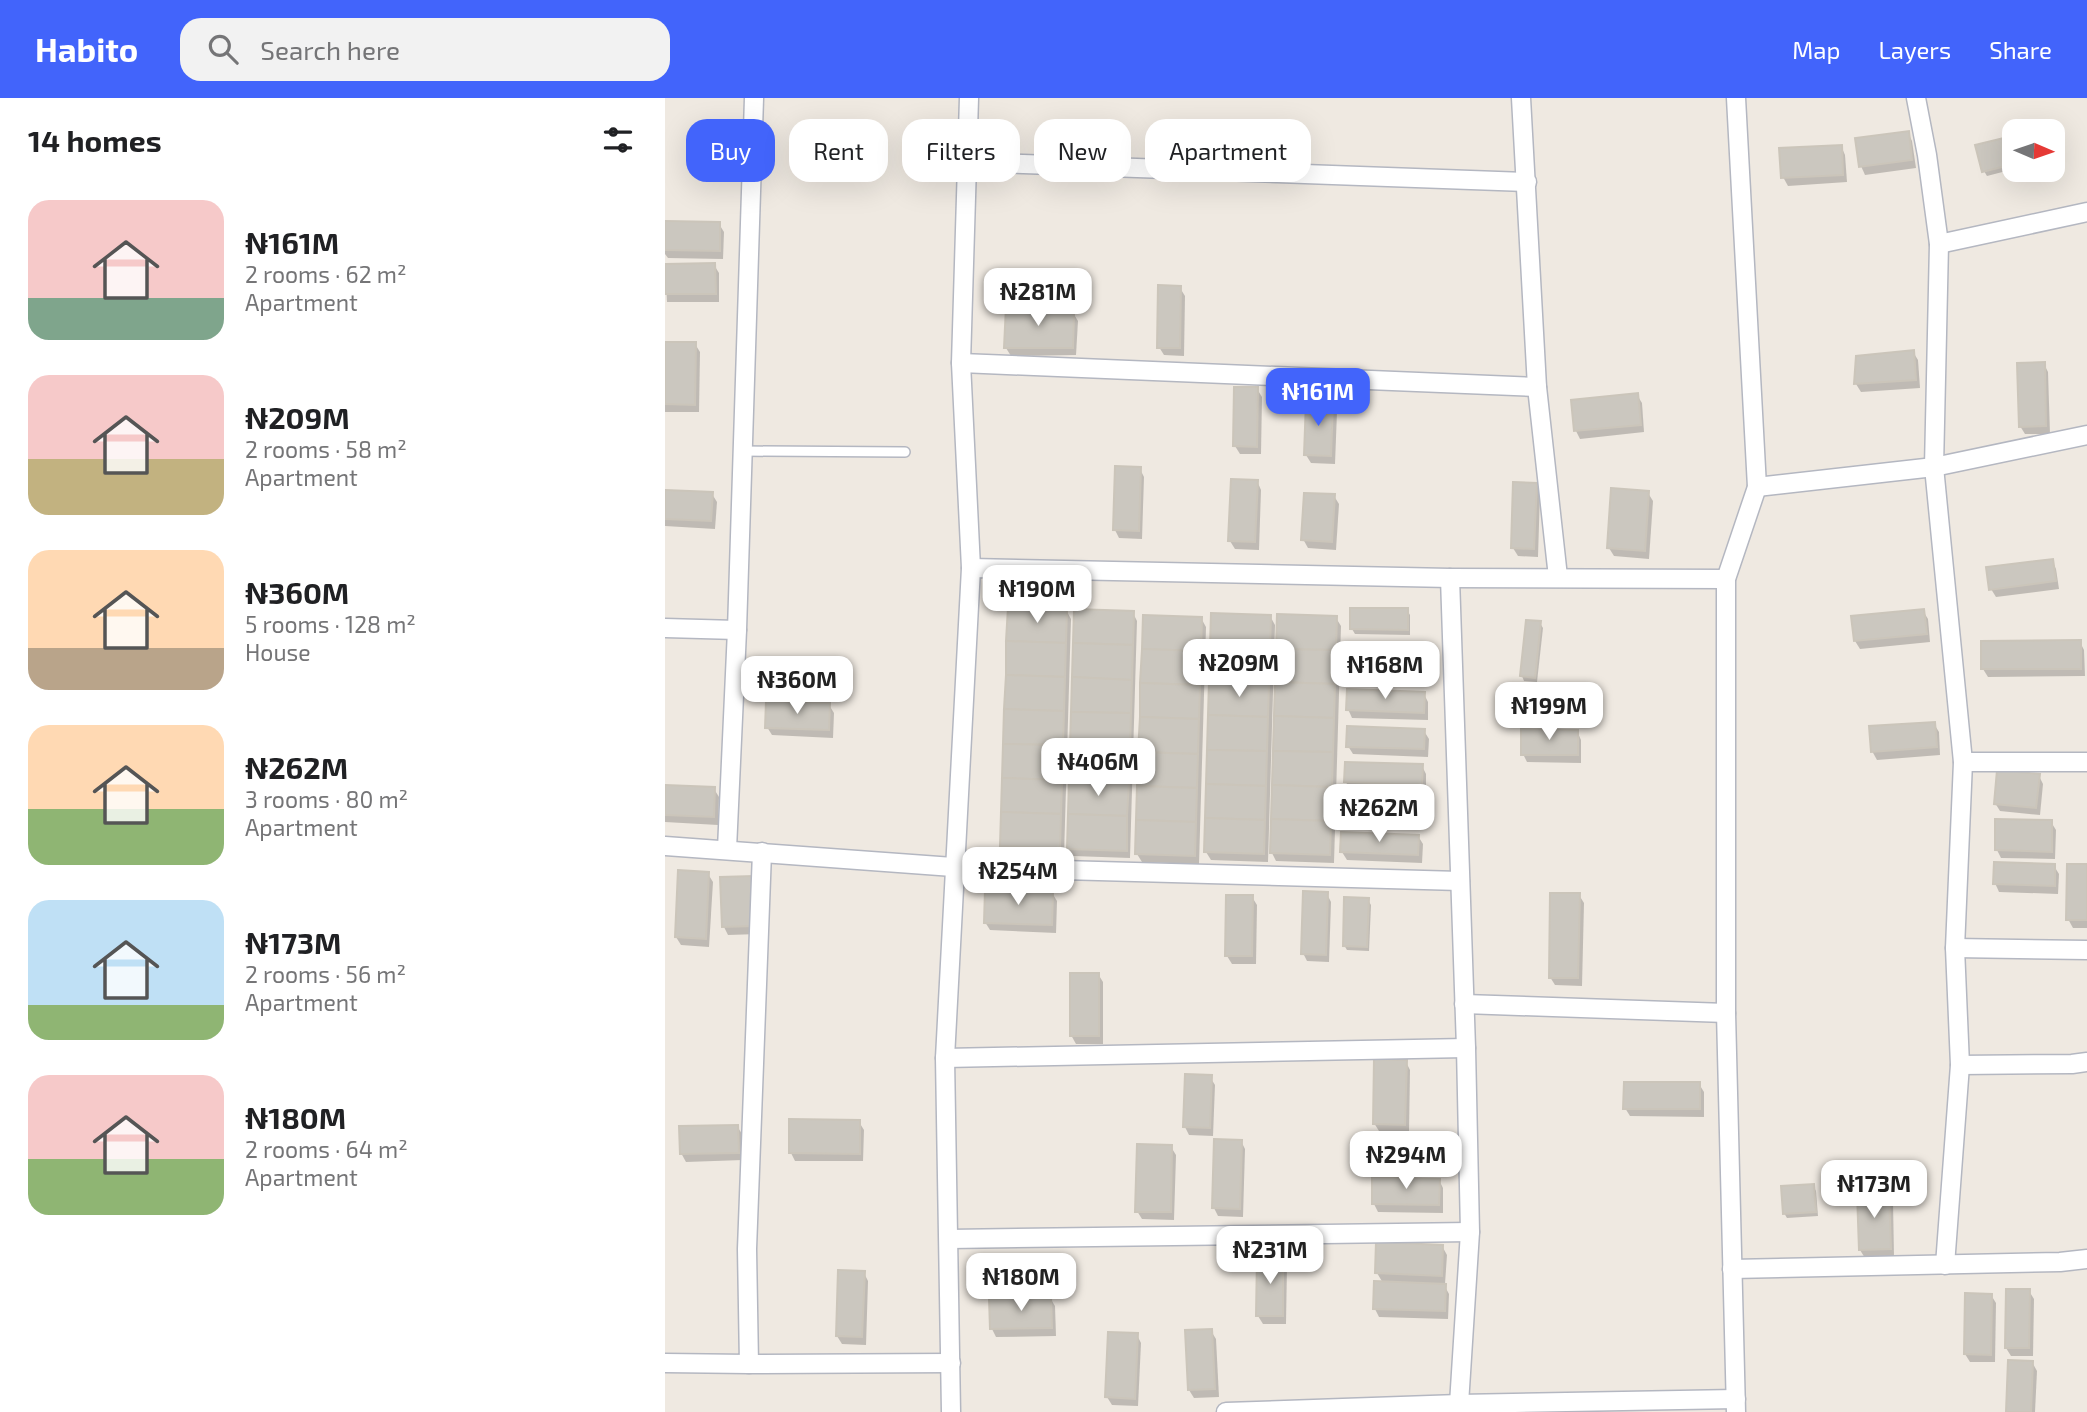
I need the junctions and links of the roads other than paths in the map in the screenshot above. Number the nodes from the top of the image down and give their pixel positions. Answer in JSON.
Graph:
{"nodes":[{"id":1,"x":754,"y":98,"type":"edge"},
{"id":2,"x":969,"y":98,"type":"edge"},
{"id":3,"x":1521,"y":98,"type":"edge"},
{"id":4,"x":1736,"y":98,"type":"edge"},
{"id":5,"x":1916,"y":98,"type":"edge"},
{"id":6,"x":969,"y":119,"type":"edge"},
{"id":7,"x":1020,"y":164,"type":"edge"},
{"id":8,"x":968,"y":182,"type":"edge"},
{"id":9,"x":1527,"y":182,"type":"junction"},
{"id":10,"x":2087,"y":212,"type":"edge"},
{"id":11,"x":1939,"y":244,"type":"junction"},
{"id":12,"x":961,"y":363,"type":"junction"},
{"id":13,"x":1537,"y":387,"type":"junction"},
{"id":14,"x":2087,"y":435,"type":"edge"},
{"id":15,"x":743,"y":451,"type":"junction"},
{"id":16,"x":905,"y":452,"type":"dead end"},
{"id":17,"x":1934,"y":467,"type":"junction"},
{"id":18,"x":1757,"y":488,"type":"junction"},
{"id":19,"x":971,"y":568,"type":"junction"},
{"id":20,"x":1557,"y":577,"type":"junction"},
{"id":21,"x":1450,"y":578,"type":"junction"},
{"id":22,"x":1726,"y":579,"type":"junction"},
{"id":23,"x":665,"y":628,"type":"edge"},
{"id":24,"x":737,"y":630,"type":"junction"},
{"id":25,"x":1963,"y":762,"type":"junction"},
{"id":26,"x":2087,"y":762,"type":"edge"},
{"id":27,"x":665,"y":846,"type":"edge"},
{"id":28,"x":727,"y":849,"type":"junction"},
{"id":29,"x":762,"y":852,"type":"junction"},
{"id":30,"x":953,"y":867,"type":"junction"},
{"id":31,"x":1460,"y":881,"type":"junction"},
{"id":32,"x":1955,"y":947,"type":"junction"},
{"id":33,"x":2087,"y":950,"type":"edge"},
{"id":34,"x":1464,"y":1004,"type":"junction"},
{"id":35,"x":1726,"y":1013,"type":"junction"},
{"id":36,"x":1466,"y":1048,"type":"junction"},
{"id":37,"x":945,"y":1058,"type":"junction"},
{"id":38,"x":2087,"y":1062,"type":"edge"},
{"id":39,"x":1960,"y":1065,"type":"junction"},
{"id":40,"x":1470,"y":1232,"type":"junction"},
{"id":41,"x":949,"y":1240,"type":"junction"},
{"id":42,"x":2087,"y":1259,"type":"edge"},
{"id":43,"x":1945,"y":1265,"type":"junction"},
{"id":44,"x":1732,"y":1269,"type":"junction"},
{"id":45,"x":665,"y":1363,"type":"edge"},
{"id":46,"x":951,"y":1363,"type":"junction"},
{"id":47,"x":749,"y":1364,"type":"junction"},
{"id":48,"x":1459,"y":1404,"type":"junction"},
{"id":49,"x":1736,"y":1405,"type":"edge"},
{"id":50,"x":951,"y":1412,"type":"edge"},
{"id":51,"x":1226,"y":1412,"type":"edge"}],
"edges":[{"from":1,"to":15,"type":"street"},
{"from":2,"to":6,"type":"street"},
{"from":3,"to":9,"type":"street"},
{"from":4,"to":18,"type":"street"},
{"from":5,"to":11,"type":"street"},
{"from":7,"to":9,"type":"street"},
{"from":8,"to":12,"type":"street"},
{"from":9,"to":13,"type":"street"},
{"from":10,"to":11,"type":"street"},
{"from":11,"to":17,"type":"street"},
{"from":12,"to":13,"type":"street"},
{"from":12,"to":19,"type":"street"},
{"from":13,"to":20,"type":"street"},
{"from":14,"to":17,"type":"street"},
{"from":15,"to":16,"type":"lane"},
{"from":15,"to":24,"type":"street"},
{"from":17,"to":18,"type":"street"},
{"from":17,"to":25,"type":"street"},
{"from":18,"to":22,"type":"street"},
{"from":19,"to":21,"type":"street"},
{"from":19,"to":30,"type":"street"},
{"from":20,"to":21,"type":"street"},
{"from":20,"to":22,"type":"street"},
{"from":21,"to":31,"type":"street"},
{"from":22,"to":35,"type":"street"},
{"from":23,"to":24,"type":"street"},
{"from":24,"to":28,"type":"street"},
{"from":25,"to":26,"type":"street"},
{"from":25,"to":32,"type":"street"},
{"from":27,"to":28,"type":"street"},
{"from":28,"to":29,"type":"street"},
{"from":29,"to":30,"type":"street"},
{"from":29,"to":47,"type":"street"},
{"from":30,"to":31,"type":"street"},
{"from":30,"to":37,"type":"street"},
{"from":31,"to":34,"type":"street"},
{"from":32,"to":33,"type":"street"},
{"from":32,"to":39,"type":"street"},
{"from":34,"to":35,"type":"street"},
{"from":34,"to":36,"type":"street"},
{"from":35,"to":44,"type":"street"},
{"from":36,"to":37,"type":"street"},
{"from":36,"to":40,"type":"street"},
{"from":37,"to":41,"type":"street"},
{"from":38,"to":39,"type":"street"},
{"from":39,"to":43,"type":"street"},
{"from":40,"to":41,"type":"street"},
{"from":40,"to":48,"type":"street"},
{"from":41,"to":46,"type":"street"},
{"from":42,"to":43,"type":"street"},
{"from":43,"to":44,"type":"street"},
{"from":44,"to":49,"type":"street"},
{"from":45,"to":47,"type":"street"},
{"from":46,"to":47,"type":"street"},
{"from":46,"to":50,"type":"street"},
{"from":48,"to":49,"type":"street"},
{"from":48,"to":51,"type":"street"}]}
